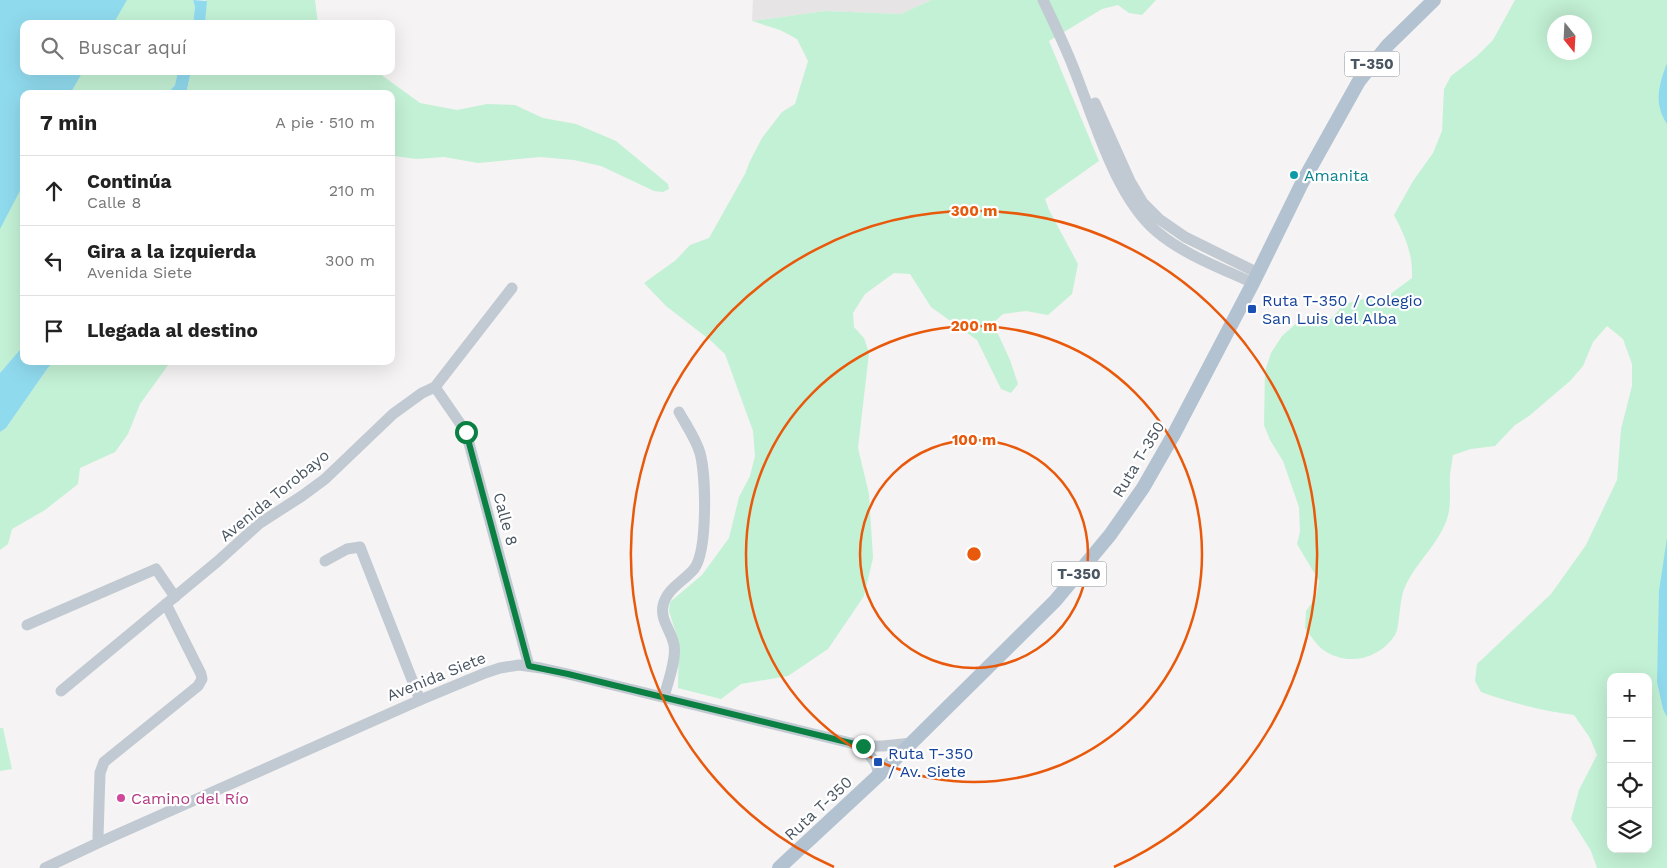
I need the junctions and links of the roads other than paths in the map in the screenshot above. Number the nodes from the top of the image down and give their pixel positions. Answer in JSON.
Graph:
{"nodes":[{"id":1,"x":1043,"y":0,"type":"edge"},
{"id":2,"x":1434,"y":0,"type":"edge"},
{"id":3,"x":1256,"y":278,"type":"junction"},
{"id":4,"x":512,"y":288,"type":"dead end"},
{"id":5,"x":435,"y":387,"type":"junction"},
{"id":6,"x":679,"y":412,"type":"dead end"},
{"id":7,"x":325,"y":561,"type":"dead end"},
{"id":8,"x":171,"y":601,"type":"junction"},
{"id":9,"x":28,"y":625,"type":"dead end"},
{"id":10,"x":529,"y":666,"type":"junction"},
{"id":11,"x":61,"y":691,"type":"dead end"},
{"id":12,"x":664,"y":697,"type":"junction"},
{"id":13,"x":420,"y":700,"type":"junction"},
{"id":14,"x":912,"y":743,"type":"junction"},
{"id":15,"x":863,"y":746,"type":"junction"},
{"id":16,"x":879,"y":775,"type":"junction"},
{"id":17,"x":100,"y":842,"type":"junction"},
{"id":18,"x":45,"y":868,"type":"edge"},
{"id":19,"x":779,"y":868,"type":"edge"}],
"edges":[{"from":1,"to":3,"type":"street"},
{"from":2,"to":3,"type":"main road","name":"Ruta T-350","number":"T-350"},
{"from":3,"to":14,"type":"main road","name":"Ruta T-350","number":"T-350"},
{"from":4,"to":5,"type":"street","name":"Avenida Torobayo"},
{"from":5,"to":8,"type":"street","name":"Avenida Torobayo"},
{"from":5,"to":10,"type":"street","name":"Calle 8"},
{"from":6,"to":12,"type":"street"},
{"from":7,"to":13,"type":"street"},
{"from":8,"to":9,"type":"street"},
{"from":8,"to":11,"type":"street","name":"Avenida Torobayo"},
{"from":8,"to":17,"type":"street"},
{"from":10,"to":12,"type":"street","name":"Avenida Siete"},
{"from":10,"to":13,"type":"street","name":"Avenida Siete"},
{"from":12,"to":15,"type":"street","name":"Avenida Siete"},
{"from":13,"to":17,"type":"street","name":"Avenida Siete"},
{"from":14,"to":15,"type":"street","name":"Avenida Siete"},
{"from":14,"to":16,"type":"main road","name":"Ruta T-350","number":"T-350"},
{"from":15,"to":16,"type":"street"},
{"from":16,"to":19,"type":"main road","name":"Ruta T-350","number":"T-350"},
{"from":17,"to":18,"type":"street","name":"Avenida Siete"}]}
